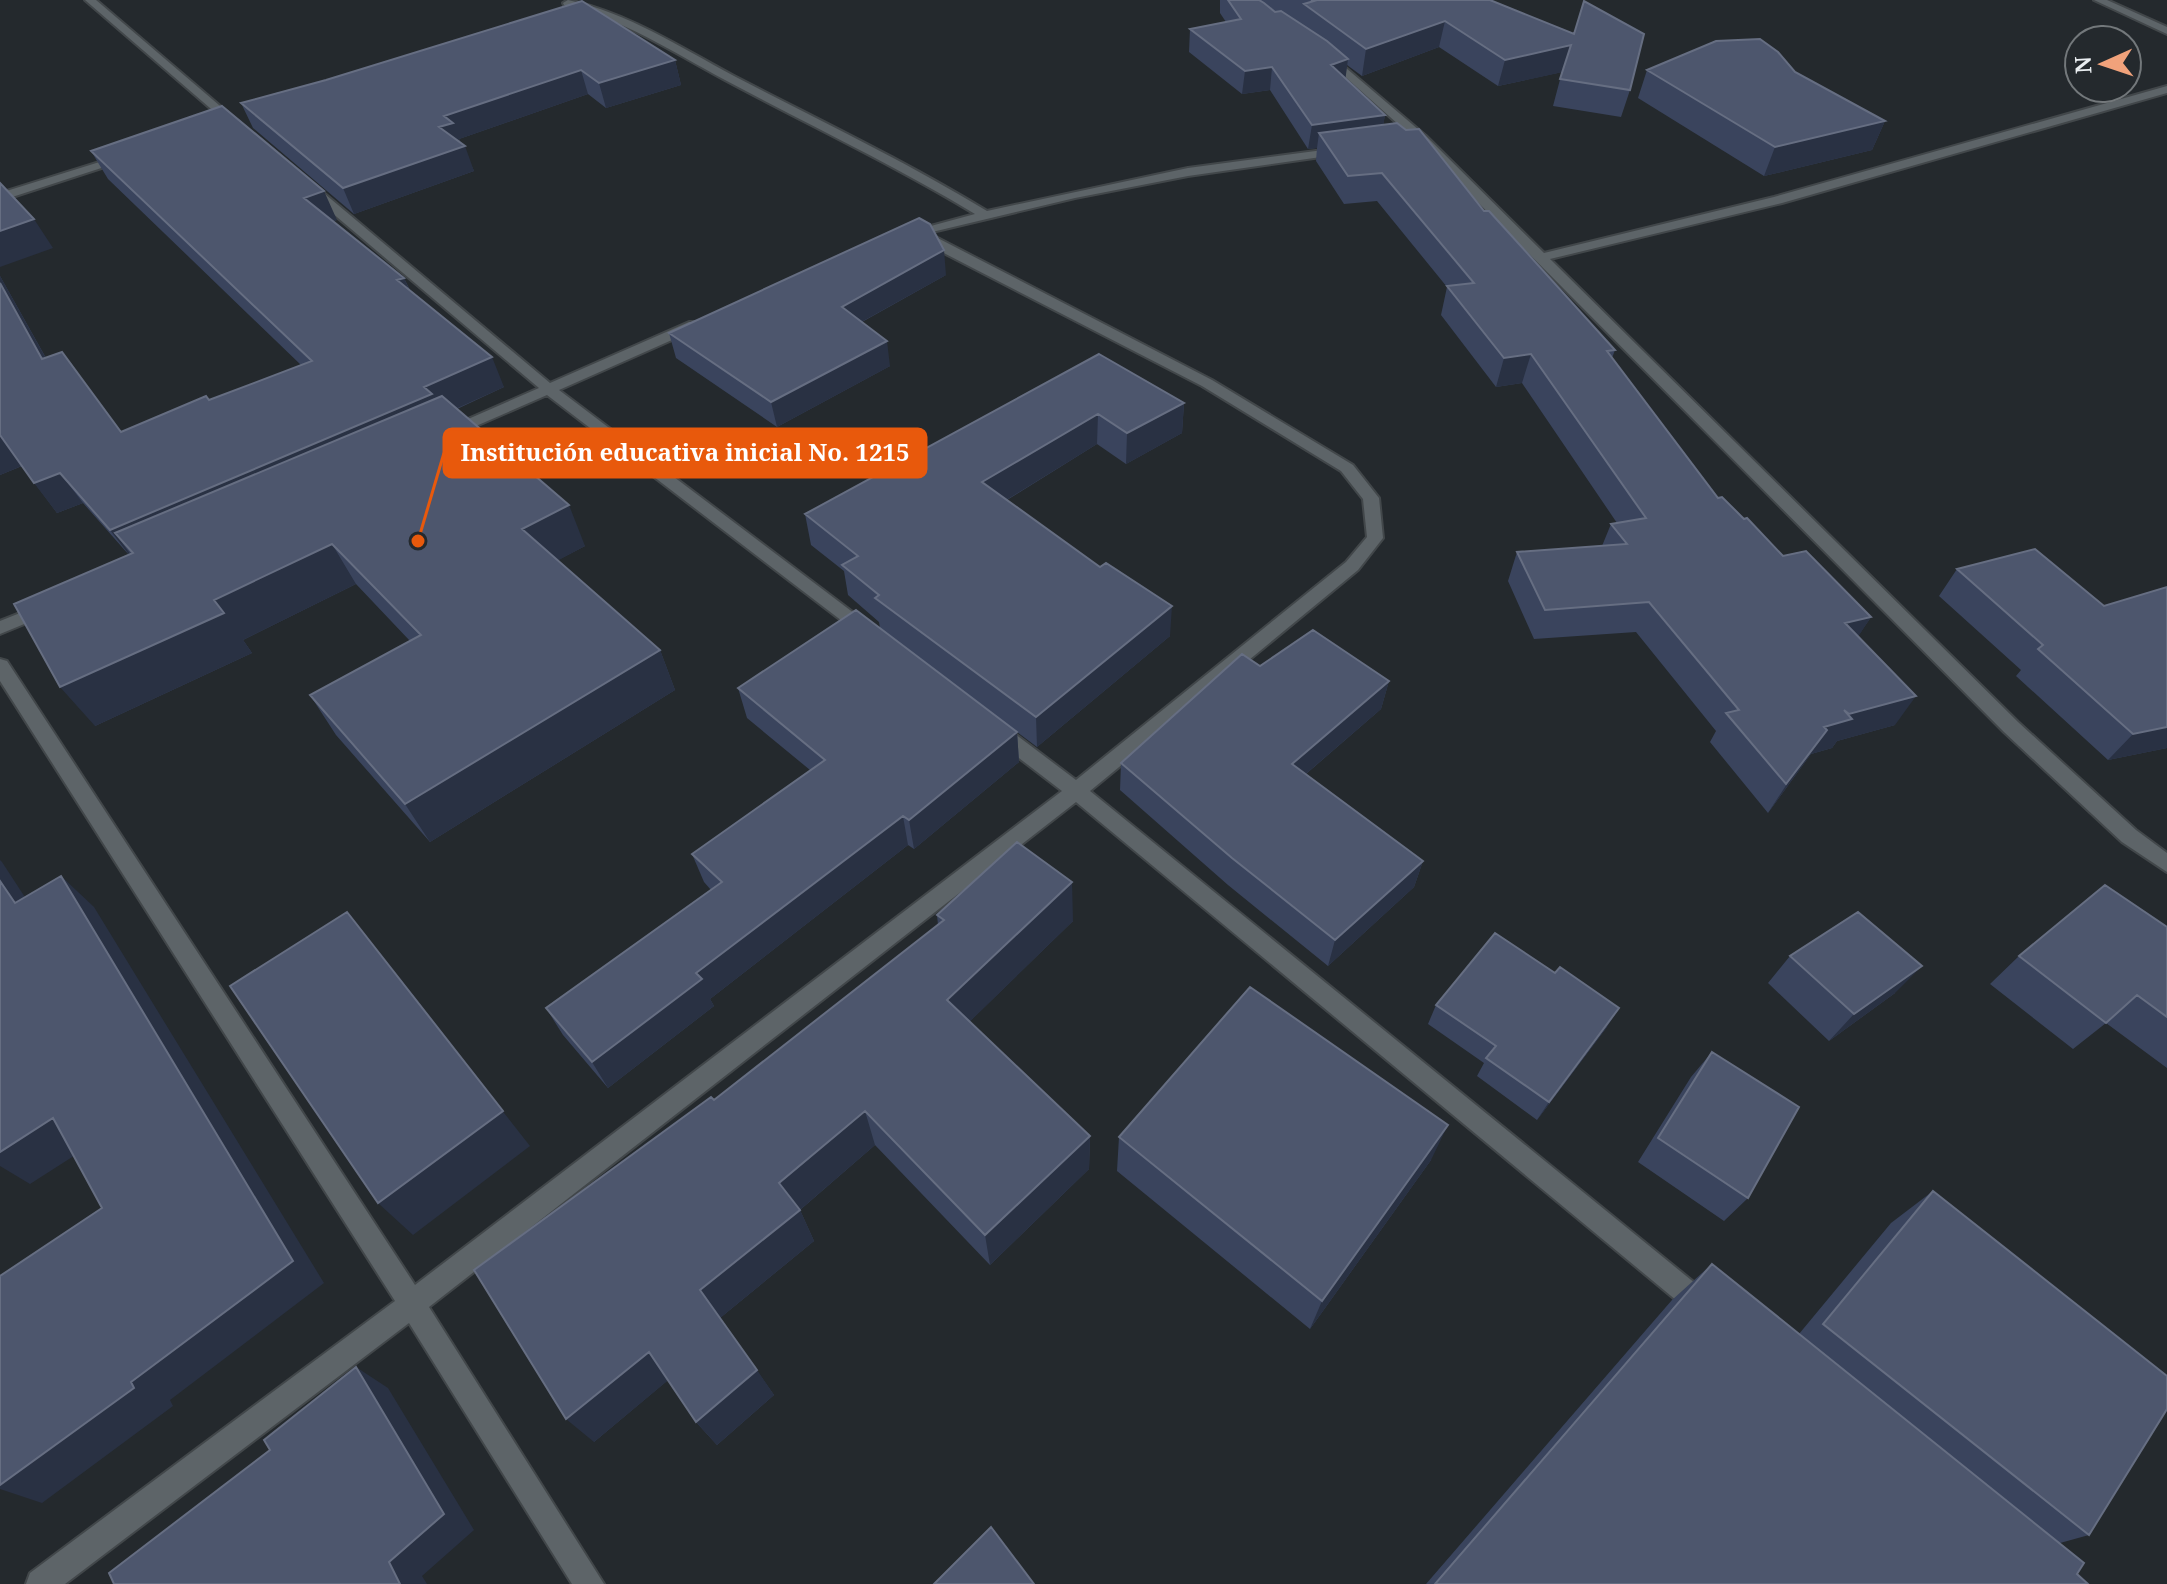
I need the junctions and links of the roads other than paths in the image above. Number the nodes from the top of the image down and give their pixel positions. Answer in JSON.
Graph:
{"nodes":[{"id":1,"x":90,"y":0,"type":"edge"},
{"id":2,"x":2099,"y":0,"type":"edge"},
{"id":3,"x":567,"y":5,"type":"edge"},
{"id":4,"x":2167,"y":31,"type":"edge"},
{"id":5,"x":1316,"y":46,"type":"edge"},
{"id":6,"x":2167,"y":89,"type":"edge"},
{"id":7,"x":238,"y":127,"type":"edge"},
{"id":8,"x":1359,"y":147,"type":"edge"},
{"id":9,"x":132,"y":156,"type":"edge"},
{"id":10,"x":296,"y":175,"type":"edge"},
{"id":11,"x":0,"y":197,"type":"edge"},
{"id":12,"x":985,"y":215,"type":"junction"},
{"id":13,"x":1539,"y":258,"type":"junction"},
{"id":14,"x":707,"y":319,"type":"edge"},
{"id":15,"x":549,"y":389,"type":"junction"},
{"id":16,"x":433,"y":439,"type":"edge"},
{"id":17,"x":58,"y":603,"type":"edge"},
{"id":18,"x":0,"y":628,"type":"edge"},
{"id":19,"x":888,"y":647,"type":"edge"},
{"id":20,"x":0,"y":666,"type":"edge"},
{"id":21,"x":976,"y":714,"type":"edge"},
{"id":22,"x":1076,"y":791,"type":"junction"},
{"id":23,"x":2167,"y":864,"type":"edge"},
{"id":24,"x":412,"y":1304,"type":"junction"},
{"id":25,"x":1723,"y":1323,"type":"edge"},
{"id":26,"x":41,"y":1584,"type":"edge"},
{"id":27,"x":589,"y":1584,"type":"edge"}],
"edges":[{"from":1,"to":7,"type":"street"},
{"from":2,"to":4,"type":"street"},
{"from":3,"to":12,"type":"street"},
{"from":5,"to":13,"type":"street"},
{"from":6,"to":13,"type":"street"},
{"from":8,"to":12,"type":"street"},
{"from":9,"to":11,"type":"street"},
{"from":10,"to":15,"type":"street"},
{"from":12,"to":22,"type":"street"},
{"from":13,"to":23,"type":"street"},
{"from":14,"to":15,"type":"street"},
{"from":15,"to":16,"type":"street"},
{"from":15,"to":19,"type":"street"},
{"from":17,"to":18,"type":"street"},
{"from":20,"to":24,"type":"street"},
{"from":21,"to":22,"type":"street"},
{"from":22,"to":24,"type":"street"},
{"from":22,"to":25,"type":"street"},
{"from":24,"to":26,"type":"street"},
{"from":24,"to":27,"type":"street"}]}
